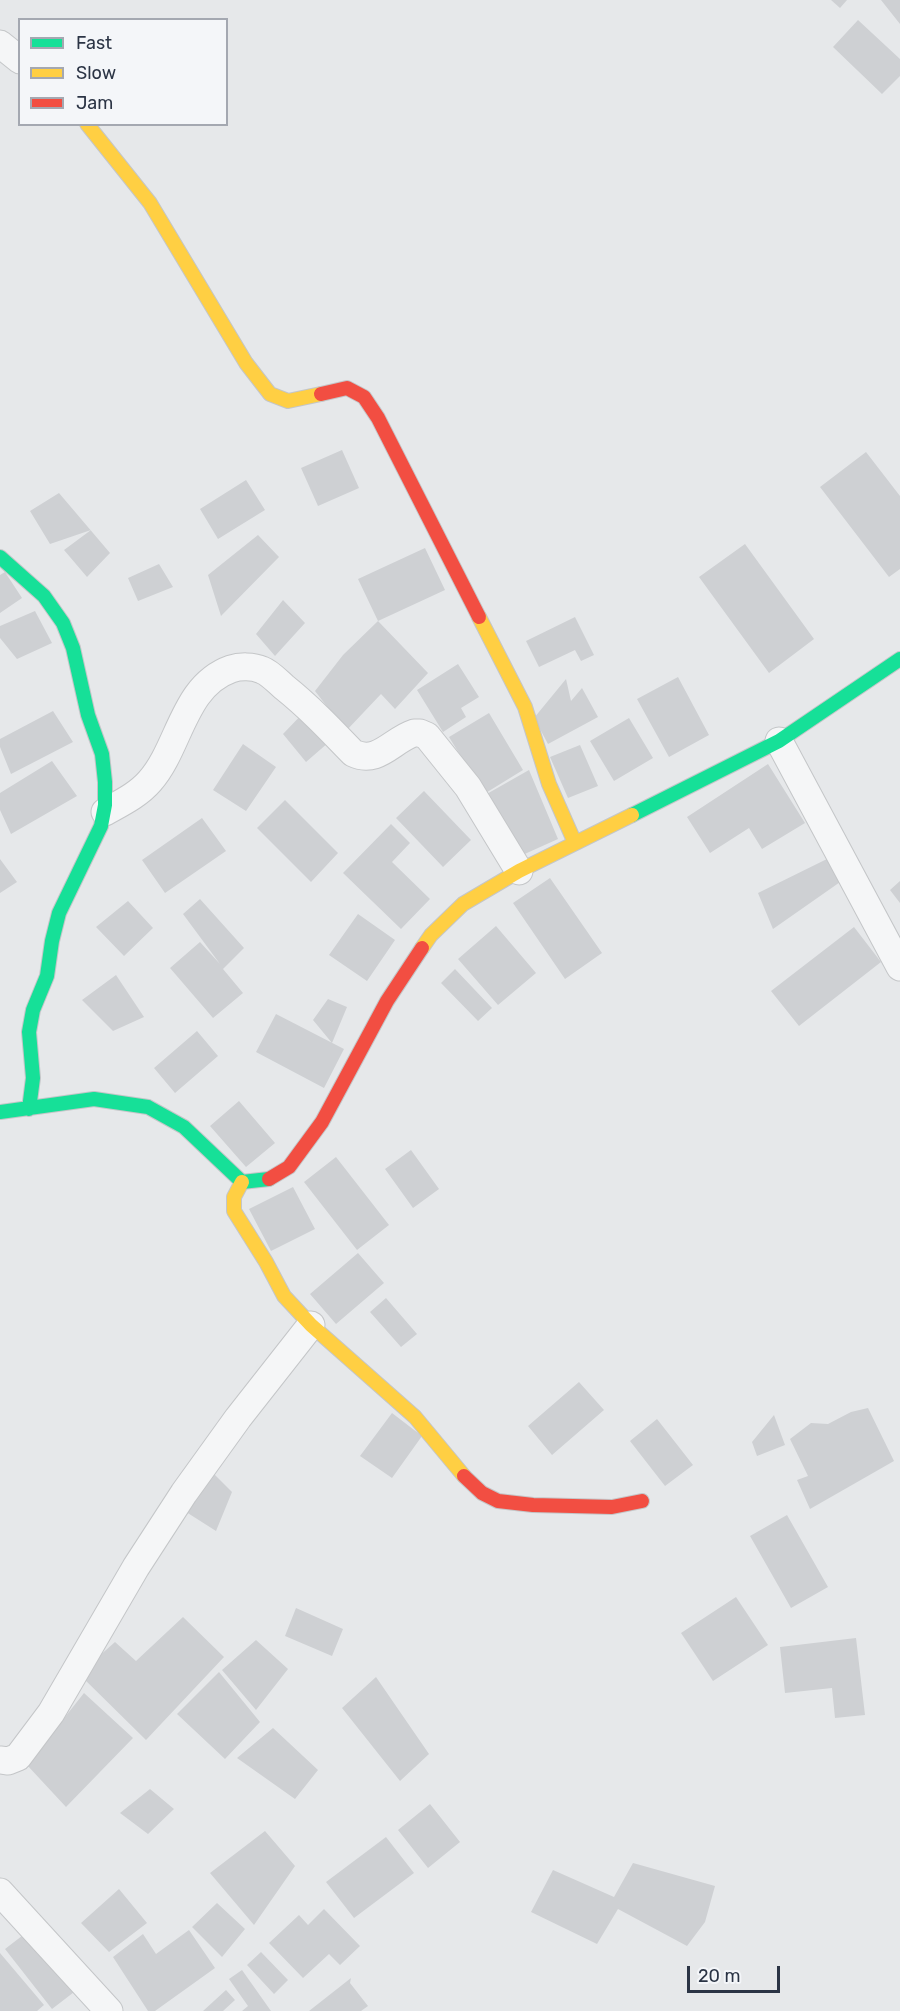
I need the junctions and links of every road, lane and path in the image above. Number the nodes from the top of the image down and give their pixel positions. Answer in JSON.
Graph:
{"nodes":[{"id":1,"x":0,"y":44,"type":"edge"},
{"id":2,"x":18,"y":58,"type":"edge"},
{"id":3,"x":89,"y":126,"type":"edge"},
{"id":4,"x":0,"y":557,"type":"edge"},
{"id":5,"x":900,"y":659,"type":"edge"},
{"id":6,"x":779,"y":741,"type":"junction"},
{"id":7,"x":105,"y":812,"type":"junction"},
{"id":8,"x":575,"y":843,"type":"junction"},
{"id":9,"x":519,"y":871,"type":"junction"},
{"id":10,"x":900,"y":967,"type":"edge"},
{"id":11,"x":29,"y":1109,"type":"junction"},
{"id":12,"x":0,"y":1112,"type":"edge"},
{"id":13,"x":242,"y":1182,"type":"junction"},
{"id":14,"x":311,"y":1325,"type":"junction"},
{"id":15,"x":642,"y":1501,"type":"dead end"},
{"id":16,"x":0,"y":1760,"type":"edge"},
{"id":17,"x":0,"y":1892,"type":"edge"},
{"id":18,"x":109,"y":2011,"type":"edge"}],
"edges":[{"from":1,"to":2,"type":"street"},
{"from":3,"to":8,"type":"street"},
{"from":4,"to":7,"type":"street"},
{"from":5,"to":6,"type":"street"},
{"from":6,"to":8,"type":"street"},
{"from":6,"to":10,"type":"street"},
{"from":7,"to":9,"type":"street"},
{"from":7,"to":11,"type":"street"},
{"from":8,"to":9,"type":"street"},
{"from":9,"to":13,"type":"street"},
{"from":11,"to":12,"type":"street"},
{"from":11,"to":13,"type":"street"},
{"from":13,"to":14,"type":"street"},
{"from":14,"to":15,"type":"street"},
{"from":14,"to":16,"type":"street"},
{"from":17,"to":18,"type":"street"}]}
